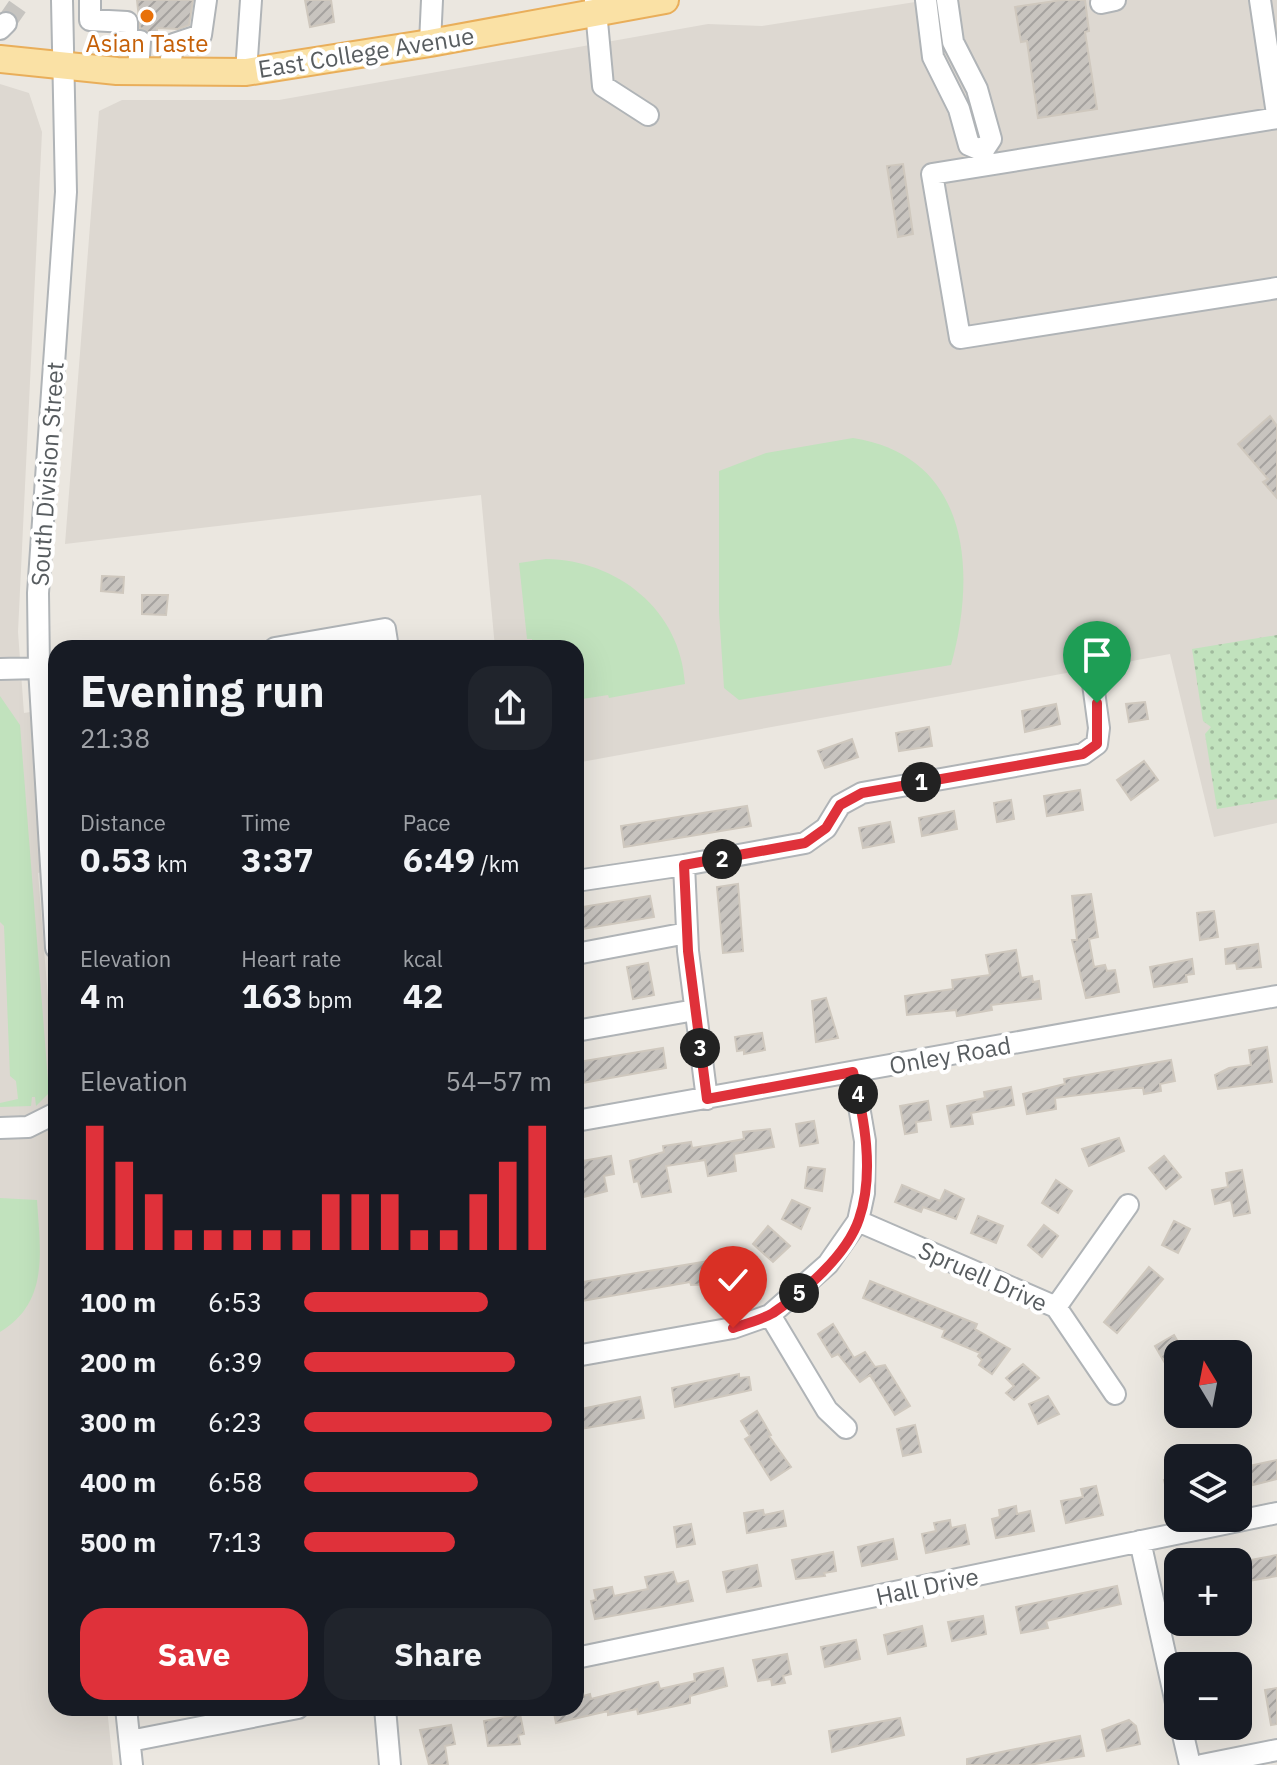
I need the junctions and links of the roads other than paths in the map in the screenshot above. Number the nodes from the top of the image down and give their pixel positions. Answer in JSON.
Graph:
{"nodes":[{"id":1,"x":206,"y":0,"type":"edge"},
{"id":2,"x":251,"y":0,"type":"edge"},
{"id":3,"x":432,"y":0,"type":"edge"},
{"id":4,"x":665,"y":0,"type":"edge"},
{"id":5,"x":926,"y":0,"type":"edge"},
{"id":6,"x":947,"y":0,"type":"edge"},
{"id":7,"x":1260,"y":0,"type":"edge"},
{"id":8,"x":62,"y":5,"type":"edge"},
{"id":9,"x":90,"y":5,"type":"edge"},
{"id":10,"x":595,"y":6,"type":"edge"},
{"id":11,"x":430,"y":43,"type":"junction"},
{"id":12,"x":0,"y":59,"type":"edge"},
{"id":13,"x":64,"y":65,"type":"junction"},
{"id":14,"x":138,"y":72,"type":"junction"},
{"id":15,"x":246,"y":72,"type":"junction"},
{"id":16,"x":168,"y":73,"type":"junction"},
{"id":17,"x":648,"y":115,"type":"dead end"},
{"id":18,"x":1277,"y":116,"type":"edge"},
{"id":19,"x":984,"y":157,"type":"junction"},
{"id":20,"x":1277,"y":288,"type":"edge"},
{"id":21,"x":321,"y":640,"type":"edge"},
{"id":22,"x":387,"y":640,"type":"edge"},
{"id":23,"x":39,"y":668,"type":"junction"},
{"id":24,"x":0,"y":669,"type":"edge"},
{"id":25,"x":1093,"y":684,"type":"dead end"},
{"id":26,"x":48,"y":697,"type":"edge"},
{"id":27,"x":684,"y":865,"type":"junction"},
{"id":28,"x":584,"y":880,"type":"edge"},
{"id":29,"x":687,"y":933,"type":"junction"},
{"id":30,"x":584,"y":952,"type":"edge"},
{"id":31,"x":1277,"y":996,"type":"edge"},
{"id":32,"x":695,"y":1010,"type":"junction"},
{"id":33,"x":584,"y":1030,"type":"edge"},
{"id":34,"x":853,"y":1072,"type":"junction"},
{"id":35,"x":707,"y":1099,"type":"junction"},
{"id":36,"x":48,"y":1117,"type":"edge"},
{"id":37,"x":584,"y":1120,"type":"edge"},
{"id":38,"x":0,"y":1128,"type":"edge"},
{"id":39,"x":1128,"y":1205,"type":"dead end"},
{"id":40,"x":858,"y":1221,"type":"junction"},
{"id":41,"x":1056,"y":1307,"type":"junction"},
{"id":42,"x":770,"y":1315,"type":"junction"},
{"id":43,"x":584,"y":1355,"type":"edge"},
{"id":44,"x":1115,"y":1394,"type":"dead end"},
{"id":45,"x":846,"y":1428,"type":"dead end"},
{"id":46,"x":1277,"y":1513,"type":"edge"},
{"id":47,"x":1140,"y":1541,"type":"junction"},
{"id":48,"x":1165,"y":1652,"type":"edge"},
{"id":49,"x":584,"y":1656,"type":"edge"},
{"id":50,"x":127,"y":1716,"type":"edge"},
{"id":51,"x":257,"y":1716,"type":"edge"},
{"id":52,"x":386,"y":1716,"type":"edge"},
{"id":53,"x":1184,"y":1740,"type":"edge"},
{"id":54,"x":130,"y":1741,"type":"junction"},
{"id":55,"x":1277,"y":1750,"type":"edge"},
{"id":56,"x":132,"y":1765,"type":"edge"},
{"id":57,"x":390,"y":1765,"type":"edge"},
{"id":58,"x":1190,"y":1765,"type":"edge"},
{"id":59,"x":1202,"y":1765,"type":"edge"}],
"edges":[{"from":1,"to":16,"type":"street"},
{"from":2,"to":15,"type":"street"},
{"from":3,"to":11,"type":"street"},
{"from":4,"to":10,"type":"main road","name":"East College Avenue"},
{"from":5,"to":19,"type":"street"},
{"from":6,"to":19,"type":"street"},
{"from":7,"to":18,"type":"street"},
{"from":8,"to":9,"type":"street"},
{"from":8,"to":13,"type":"street","name":"South Division Street"},
{"from":9,"to":14,"type":"street"},
{"from":10,"to":11,"type":"main road","name":"East College Avenue"},
{"from":10,"to":17,"type":"street"},
{"from":11,"to":15,"type":"main road","name":"East College Avenue"},
{"from":12,"to":13,"type":"main road","name":"East College Avenue"},
{"from":13,"to":14,"type":"main road","name":"East College Avenue"},
{"from":13,"to":23,"type":"street","name":"South Division Street"},
{"from":14,"to":16,"type":"main road","name":"East College Avenue"},
{"from":15,"to":16,"type":"main road","name":"East College Avenue"},
{"from":18,"to":19,"type":"street"},
{"from":19,"to":20,"type":"street"},
{"from":21,"to":22,"type":"street"},
{"from":23,"to":24,"type":"street"},
{"from":23,"to":26,"type":"street","name":"South Division Street"},
{"from":25,"to":27,"type":"street"},
{"from":27,"to":28,"type":"street"},
{"from":27,"to":29,"type":"street"},
{"from":29,"to":30,"type":"street"},
{"from":29,"to":32,"type":"street"},
{"from":31,"to":34,"type":"street","name":"Onley Road"},
{"from":32,"to":33,"type":"street"},
{"from":32,"to":35,"type":"street"},
{"from":34,"to":35,"type":"street","name":"Onley Road"},
{"from":34,"to":40,"type":"street"},
{"from":35,"to":37,"type":"street","name":"Onley Road"},
{"from":36,"to":38,"type":"street"},
{"from":39,"to":41,"type":"street"},
{"from":40,"to":41,"type":"street","name":"Spruell Drive"},
{"from":40,"to":42,"type":"street"},
{"from":41,"to":44,"type":"street","name":"Spruell Drive"},
{"from":42,"to":43,"type":"street"},
{"from":42,"to":45,"type":"street"},
{"from":46,"to":47,"type":"street","name":"Hall Drive"},
{"from":47,"to":48,"type":"street"},
{"from":47,"to":49,"type":"street","name":"Hall Drive"},
{"from":50,"to":54,"type":"street"},
{"from":51,"to":54,"type":"street"},
{"from":52,"to":57,"type":"street"},
{"from":53,"to":58,"type":"street"},
{"from":54,"to":56,"type":"street"},
{"from":55,"to":59,"type":"street"}]}
